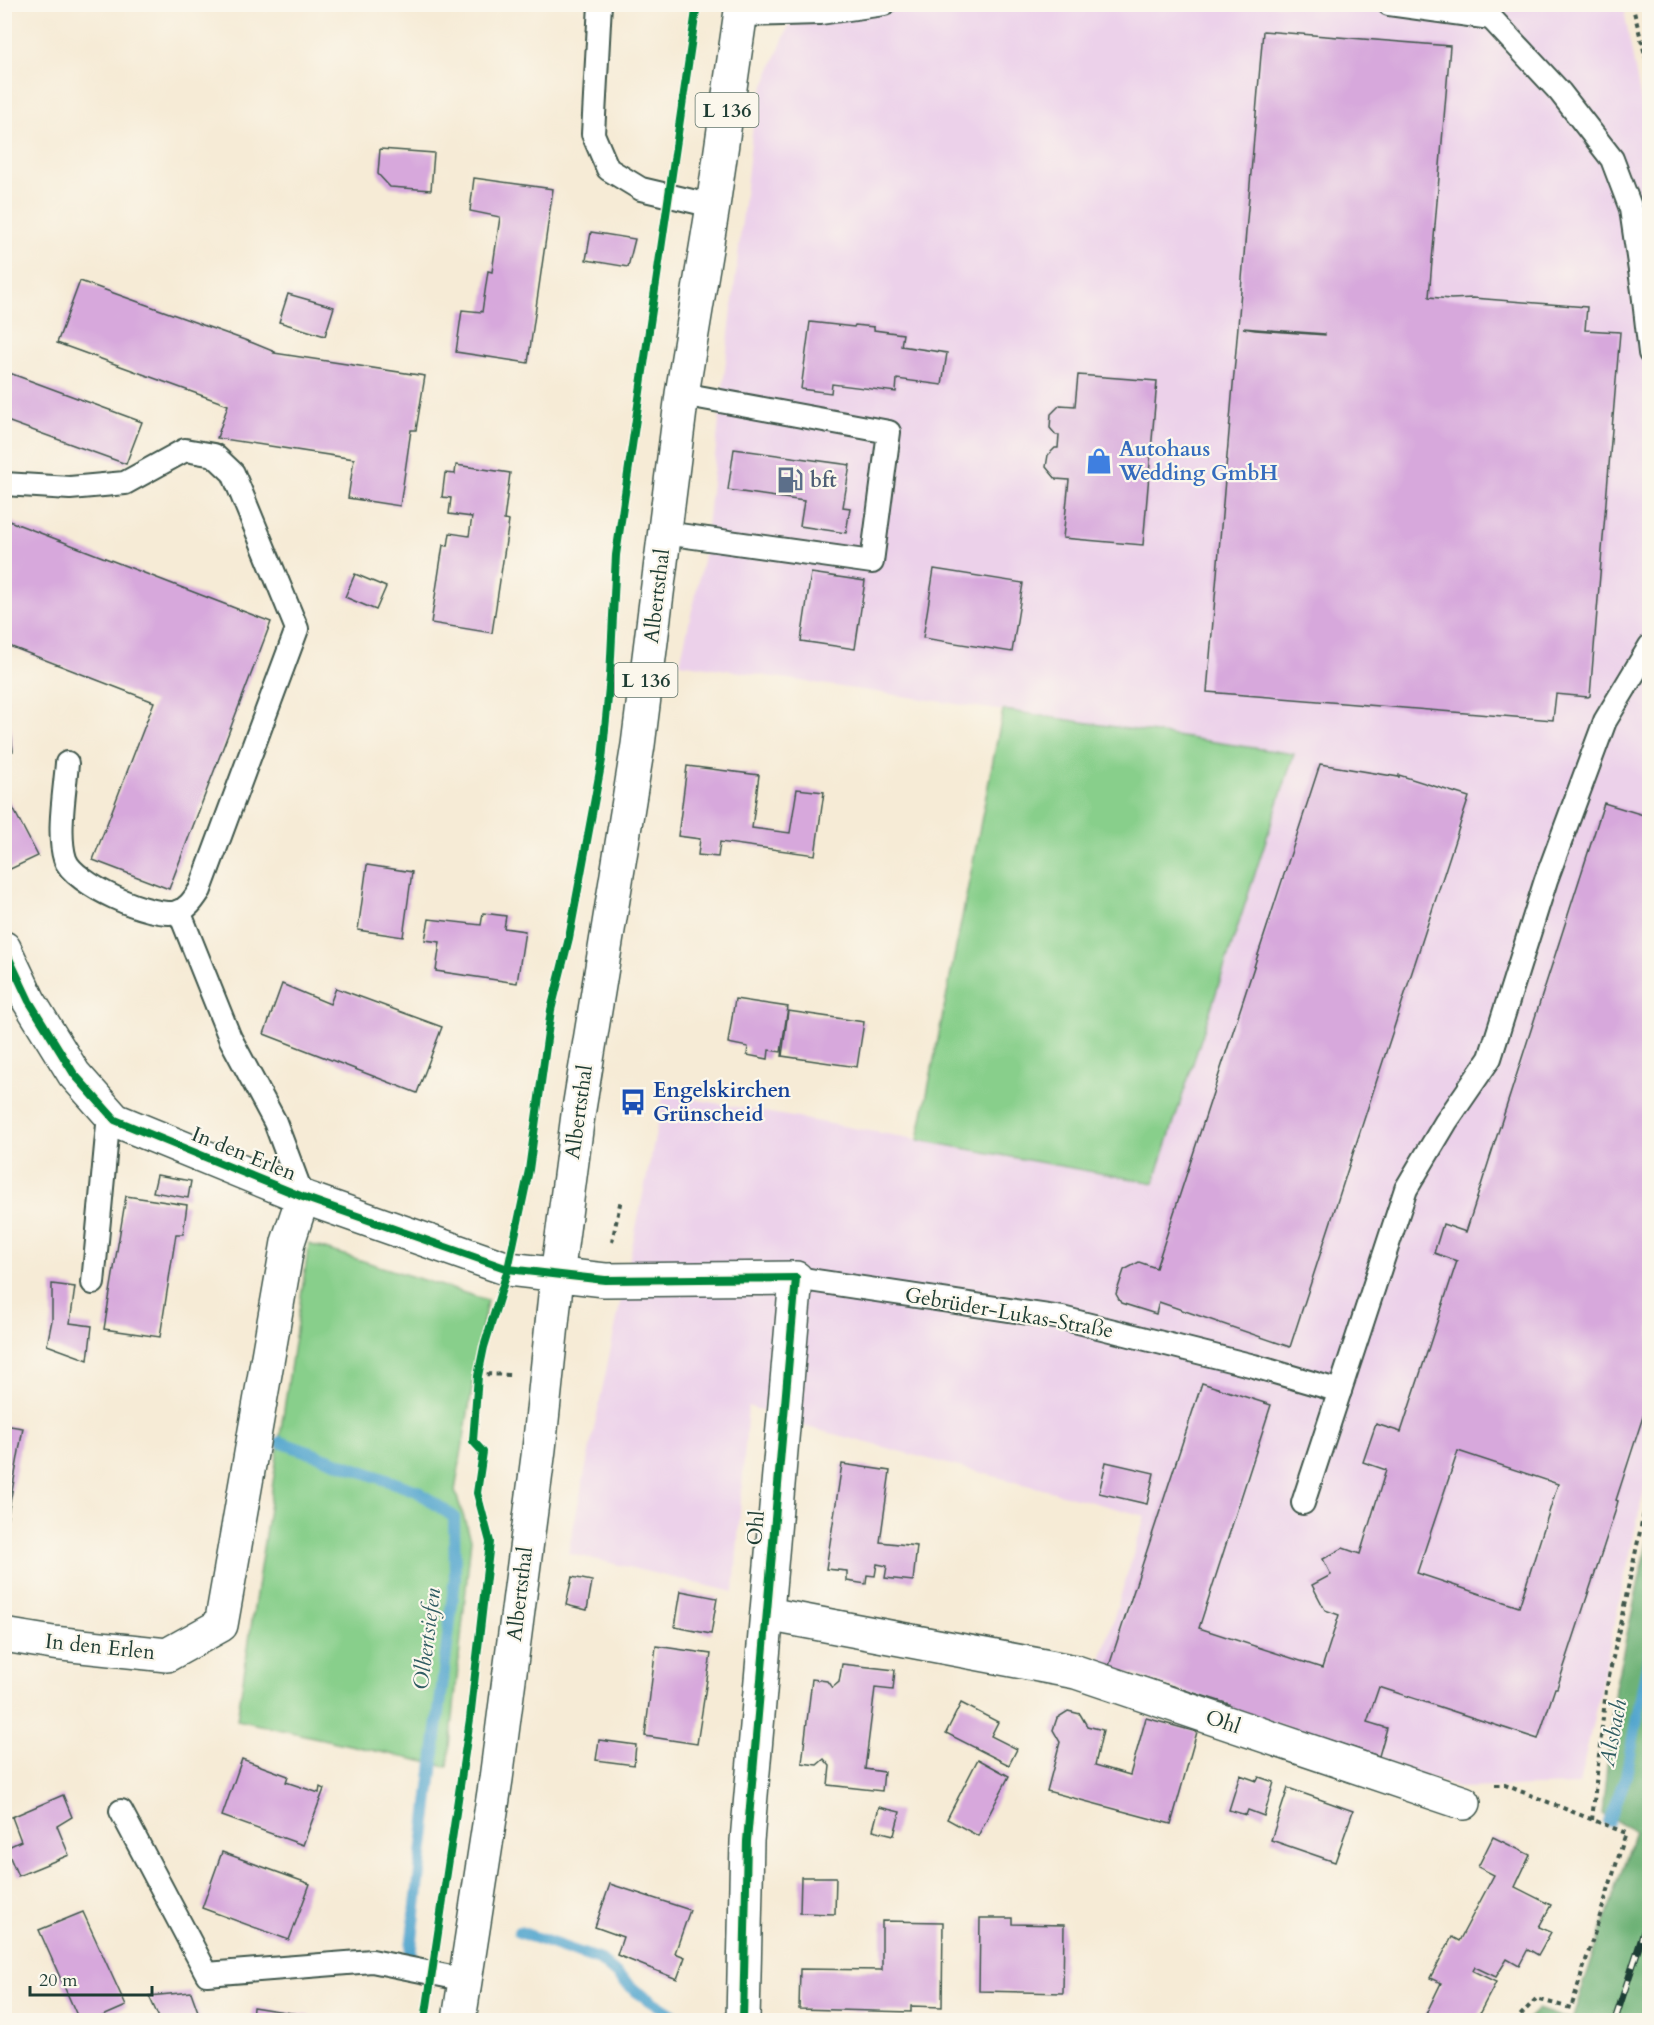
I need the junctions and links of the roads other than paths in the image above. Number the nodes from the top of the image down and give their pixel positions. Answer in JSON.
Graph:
{"nodes":[{"id":1,"x":600,"y":4,"type":"edge"},
{"id":2,"x":884,"y":4,"type":"edge"},
{"id":3,"x":1389,"y":4,"type":"edge"},
{"id":4,"x":741,"y":10,"type":"edge"},
{"id":5,"x":713,"y":206,"type":"junction"},
{"id":6,"x":1650,"y":353,"type":"edge"},
{"id":7,"x":682,"y":394,"type":"junction"},
{"id":8,"x":4,"y":484,"type":"edge"},
{"id":9,"x":665,"y":533,"type":"junction"},
{"id":10,"x":1650,"y":646,"type":"edge"},
{"id":11,"x":67,"y":762,"type":"dead end"},
{"id":12,"x":179,"y":911,"type":"junction"},
{"id":13,"x":4,"y":948,"type":"edge"},
{"id":14,"x":109,"y":1114,"type":"junction"},
{"id":15,"x":303,"y":1197,"type":"junction"},
{"id":16,"x":557,"y":1276,"type":"junction"},
{"id":17,"x":796,"y":1278,"type":"junction"},
{"id":18,"x":93,"y":1282,"type":"dead end"},
{"id":19,"x":1340,"y":1391,"type":"junction"},
{"id":20,"x":1303,"y":1503,"type":"dead end"},
{"id":21,"x":767,"y":1614,"type":"junction"},
{"id":22,"x":4,"y":1635,"type":"edge"},
{"id":23,"x":1464,"y":1803,"type":"road end"},
{"id":24,"x":121,"y":1811,"type":"dead end"},
{"id":25,"x":466,"y":1980,"type":"junction"},
{"id":26,"x":459,"y":2020,"type":"edge"},
{"id":27,"x":743,"y":2020,"type":"edge"}],
"edges":[{"from":1,"to":5,"type":"lane"},
{"from":2,"to":4,"type":"lane"},
{"from":3,"to":6,"type":"lane"},
{"from":4,"to":5,"type":"street","name":"Albertsthal","number":"L 136"},
{"from":5,"to":7,"type":"street","name":"Albertsthal","number":"L 136"},
{"from":7,"to":9,"type":"street","name":"Albertsthal","number":"L 136"},
{"from":7,"to":9,"type":"lane"},
{"from":8,"to":12,"type":"lane"},
{"from":9,"to":16,"type":"street","name":"Albertsthal","number":"L 136"},
{"from":10,"to":19,"type":"lane"},
{"from":11,"to":12,"type":"lane"},
{"from":12,"to":15,"type":"lane"},
{"from":13,"to":14,"type":"street","name":"In den Erlen"},
{"from":14,"to":15,"type":"street","name":"In den Erlen"},
{"from":14,"to":18,"type":"lane"},
{"from":15,"to":16,"type":"street","name":"In den Erlen"},
{"from":15,"to":22,"type":"street","name":"In den Erlen"},
{"from":16,"to":17,"type":"street"},
{"from":16,"to":25,"type":"street","name":"Albertsthal","number":"L 136"},
{"from":17,"to":19,"type":"lane","name":"Gebrüder-Lukas-Straße"},
{"from":17,"to":21,"type":"street","name":"Ohl"},
{"from":19,"to":20,"type":"lane"},
{"from":21,"to":23,"type":"street","name":"Ohl"},
{"from":21,"to":27,"type":"street","name":"Ohl"},
{"from":24,"to":25,"type":"lane"},
{"from":25,"to":26,"type":"street","name":"Albertsthal","number":"L 136"}]}
